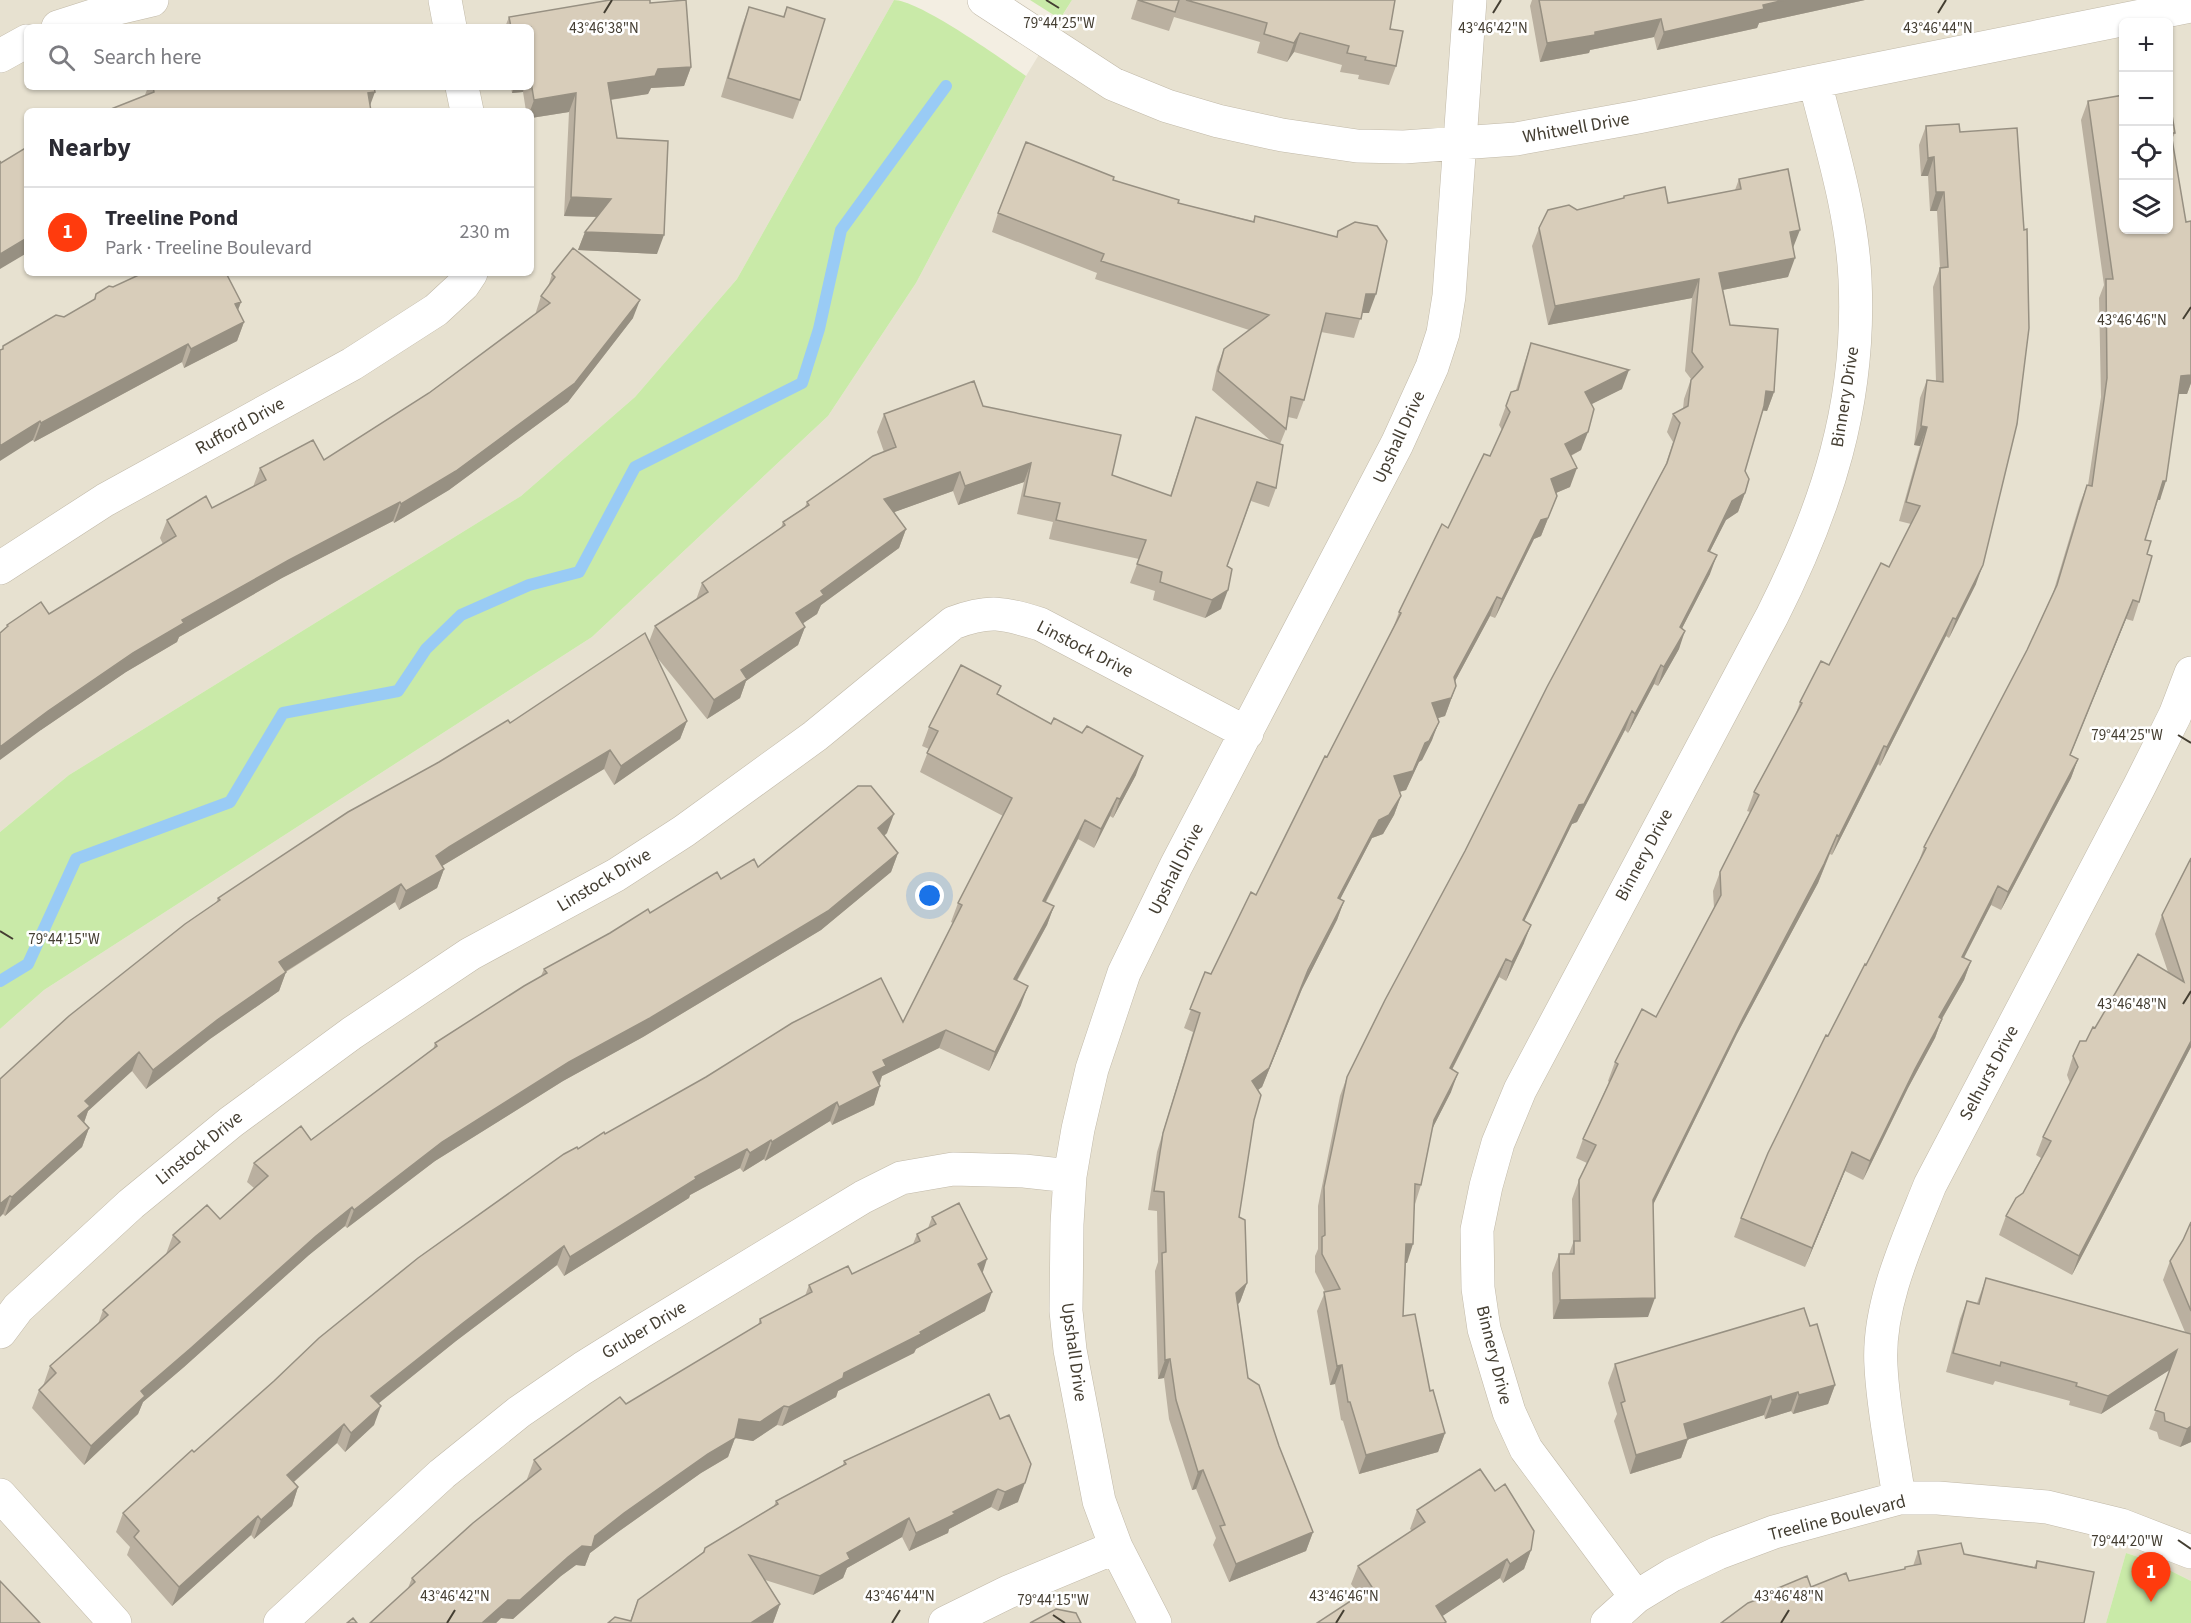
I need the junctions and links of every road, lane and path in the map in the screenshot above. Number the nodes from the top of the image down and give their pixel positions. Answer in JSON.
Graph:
{"nodes":[{"id":1,"x":152,"y":0,"type":"edge"},
{"id":2,"x":445,"y":0,"type":"edge"},
{"id":3,"x":984,"y":0,"type":"edge"},
{"id":4,"x":1470,"y":0,"type":"edge"},
{"id":5,"x":2191,"y":6,"type":"edge"},
{"id":6,"x":67,"y":24,"type":"edge"},
{"id":7,"x":449,"y":24,"type":"edge"},
{"id":8,"x":24,"y":43,"type":"edge"},
{"id":9,"x":0,"y":56,"type":"edge"},
{"id":10,"x":1815,"y":82,"type":"junction"},
{"id":11,"x":463,"y":90,"type":"edge"},
{"id":12,"x":466,"y":108,"type":"edge"},
{"id":13,"x":1461,"y":144,"type":"junction"},
{"id":14,"x":469,"y":276,"type":"edge"},
{"id":15,"x":0,"y":568,"type":"edge"},
{"id":16,"x":2191,"y":673,"type":"edge"},
{"id":17,"x":1247,"y":733,"type":"junction"},
{"id":18,"x":1070,"y":1176,"type":"junction"},
{"id":19,"x":0,"y":1332,"type":"edge"},
{"id":20,"x":0,"y":1495,"type":"edge"},
{"id":21,"x":1899,"y":1498,"type":"junction"},
{"id":22,"x":1116,"y":1547,"type":"junction"},
{"id":23,"x":2191,"y":1552,"type":"edge"},
{"id":24,"x":1636,"y":1597,"type":"junction"},
{"id":25,"x":115,"y":1623,"type":"edge"},
{"id":26,"x":280,"y":1623,"type":"edge"},
{"id":27,"x":945,"y":1623,"type":"edge"},
{"id":28,"x":1155,"y":1623,"type":"edge"},
{"id":29,"x":1607,"y":1623,"type":"edge"}],
"edges":[{"from":1,"to":6,"type":"street"},
{"from":2,"to":7,"type":"street"},
{"from":3,"to":13,"type":"street","name":"Whitwell Drive"},
{"from":4,"to":13,"type":"street","name":"Upshall Drive"},
{"from":5,"to":10,"type":"street","name":"Whitwell Drive"},
{"from":8,"to":9,"type":"street"},
{"from":10,"to":13,"type":"street","name":"Whitwell Drive"},
{"from":10,"to":24,"type":"street","name":"Binnery Drive"},
{"from":11,"to":12,"type":"street"},
{"from":13,"to":17,"type":"street","name":"Upshall Drive"},
{"from":14,"to":15,"type":"street","name":"Rufford Drive"},
{"from":16,"to":21,"type":"street","name":"Selhurst Drive"},
{"from":17,"to":18,"type":"street","name":"Upshall Drive"},
{"from":17,"to":19,"type":"street","name":"Linstock Drive"},
{"from":18,"to":22,"type":"street","name":"Upshall Drive"},
{"from":18,"to":26,"type":"street","name":"Gruber Drive"},
{"from":20,"to":25,"type":"street"},
{"from":21,"to":23,"type":"street","name":"Treeline Boulevard"},
{"from":21,"to":24,"type":"street","name":"Treeline Boulevard"},
{"from":22,"to":27,"type":"street"},
{"from":22,"to":28,"type":"street","name":"Upshall Drive"},
{"from":24,"to":29,"type":"street","name":"Treeline Boulevard"}]}
